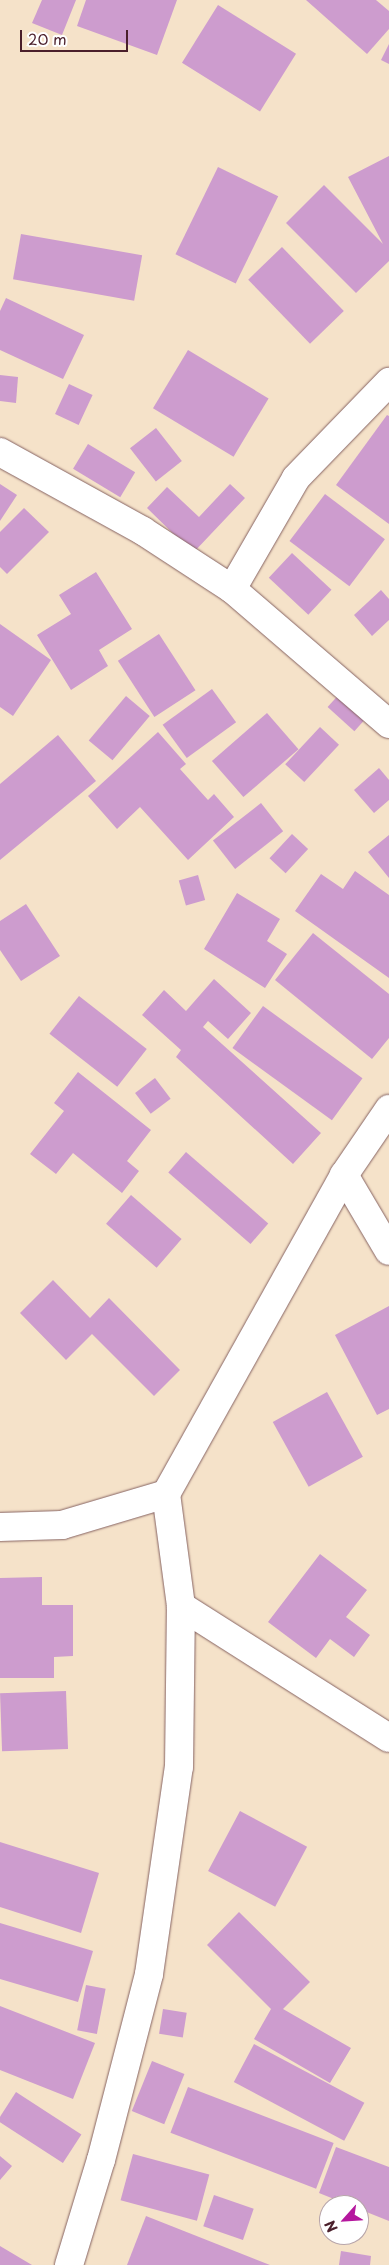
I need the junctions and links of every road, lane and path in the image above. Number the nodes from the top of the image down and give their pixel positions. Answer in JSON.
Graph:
{"nodes":[{"id":1,"x":389,"y":382,"type":"edge"},
{"id":2,"x":0,"y":452,"type":"edge"},
{"id":3,"x":232,"y":589,"type":"junction"},
{"id":4,"x":389,"y":724,"type":"edge"},
{"id":5,"x":389,"y":1109,"type":"edge"},
{"id":6,"x":344,"y":1175,"type":"junction"},
{"id":7,"x":389,"y":1251,"type":"edge"},
{"id":8,"x":166,"y":1494,"type":"junction"},
{"id":9,"x":0,"y":1527,"type":"edge"},
{"id":10,"x":181,"y":1606,"type":"junction"},
{"id":11,"x":389,"y":1738,"type":"edge"},
{"id":12,"x":69,"y":2265,"type":"edge"}],
"edges":[{"from":1,"to":3,"type":"street"},
{"from":2,"to":3,"type":"street"},
{"from":3,"to":4,"type":"street"},
{"from":5,"to":6,"type":"street"},
{"from":6,"to":7,"type":"street"},
{"from":6,"to":8,"type":"street"},
{"from":8,"to":9,"type":"street"},
{"from":8,"to":10,"type":"street"},
{"from":10,"to":11,"type":"street"},
{"from":10,"to":12,"type":"street"}]}
